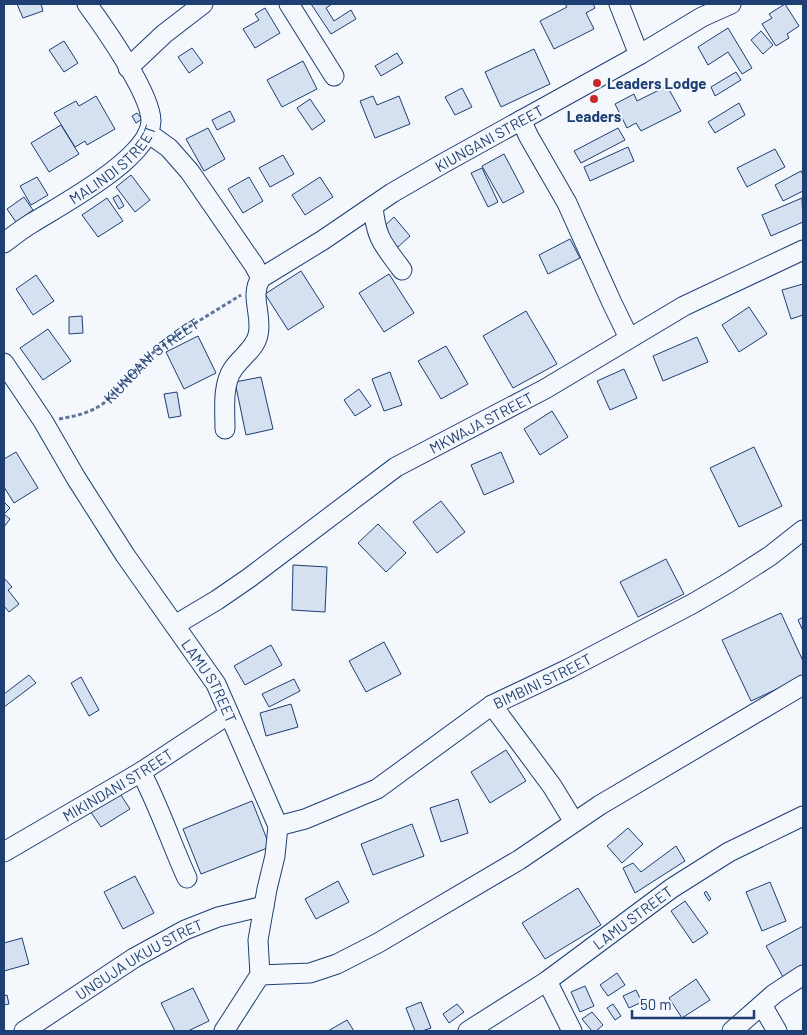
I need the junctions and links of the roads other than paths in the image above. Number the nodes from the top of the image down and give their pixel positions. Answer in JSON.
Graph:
{"nodes":[{"id":1,"x":87,"y":4,"type":"edge"},
{"id":2,"x":203,"y":4,"type":"edge"},
{"id":3,"x":289,"y":4,"type":"edge"},
{"id":4,"x":619,"y":4,"type":"edge"},
{"id":5,"x":731,"y":4,"type":"edge"},
{"id":6,"x":638,"y":55,"type":"junction"},
{"id":7,"x":128,"y":68,"type":"junction"},
{"id":8,"x":334,"y":76,"type":"dead end"},
{"id":9,"x":521,"y":120,"type":"junction"},
{"id":10,"x":148,"y":133,"type":"junction"},
{"id":11,"x":374,"y":206,"type":"junction"},
{"id":12,"x":4,"y":243,"type":"edge"},
{"id":13,"x":803,"y":250,"type":"edge"},
{"id":14,"x":402,"y":270,"type":"dead end"},
{"id":15,"x":259,"y":282,"type":"junction"},
{"id":16,"x":629,"y":338,"type":"junction"},
{"id":17,"x":4,"y":363,"type":"edge"},
{"id":18,"x":225,"y":429,"type":"dead end"},
{"id":19,"x":803,"y":530,"type":"edge"},
{"id":20,"x":175,"y":625,"type":"junction"},
{"id":21,"x":803,"y":685,"type":"edge"},
{"id":22,"x":492,"y":705,"type":"junction"},
{"id":23,"x":229,"y":714,"type":"junction"},
{"id":24,"x":141,"y":772,"type":"junction"},
{"id":25,"x":803,"y":816,"type":"edge"},
{"id":26,"x":574,"y":822,"type":"junction"},
{"id":27,"x":278,"y":826,"type":"junction"},
{"id":28,"x":4,"y":852,"type":"edge"},
{"id":29,"x":187,"y":878,"type":"dead end"},
{"id":30,"x":264,"y":906,"type":"junction"},
{"id":31,"x":260,"y":975,"type":"junction"},
{"id":32,"x":803,"y":975,"type":"edge"},
{"id":33,"x":547,"y":981,"type":"junction"},
{"id":34,"x":762,"y":1005,"type":"junction"},
{"id":35,"x":24,"y":1031,"type":"edge"},
{"id":36,"x":224,"y":1031,"type":"edge"},
{"id":37,"x":468,"y":1031,"type":"edge"},
{"id":38,"x":572,"y":1031,"type":"edge"},
{"id":39,"x":732,"y":1031,"type":"edge"},
{"id":40,"x":778,"y":1031,"type":"edge"}],
"edges":[{"from":1,"to":7,"type":"street","name":"MALINDI STREET"},
{"from":2,"to":7,"type":"street"},
{"from":3,"to":8,"type":"street"},
{"from":4,"to":6,"type":"street"},
{"from":5,"to":6,"type":"street","name":"KIUNGANI STREET"},
{"from":6,"to":9,"type":"street","name":"KIUNGANI STREET"},
{"from":7,"to":10,"type":"street","name":"MALINDI STREET"},
{"from":9,"to":11,"type":"street","name":"KIUNGANI STREET"},
{"from":9,"to":16,"type":"street"},
{"from":10,"to":12,"type":"street","name":"MALINDI STREET"},
{"from":10,"to":15,"type":"street"},
{"from":11,"to":14,"type":"street"},
{"from":11,"to":15,"type":"street","name":"KIUNGANI STREET"},
{"from":13,"to":16,"type":"street","name":"MKWAJA STREET"},
{"from":15,"to":18,"type":"street"},
{"from":16,"to":20,"type":"street","name":"MKWAJA STREET"},
{"from":17,"to":20,"type":"street","name":"LAMU STREET"},
{"from":19,"to":22,"type":"street","name":"BIMBINI STREET"},
{"from":20,"to":23,"type":"street","name":"LAMU STREET"},
{"from":21,"to":26,"type":"street"},
{"from":22,"to":26,"type":"street"},
{"from":22,"to":27,"type":"street","name":"BIMBINI STREET"},
{"from":23,"to":24,"type":"street","name":"MIKINDANI STREET"},
{"from":23,"to":27,"type":"street","name":"LAMU STREET"},
{"from":24,"to":28,"type":"street","name":"MIKINDANI STREET"},
{"from":24,"to":29,"type":"street"},
{"from":25,"to":33,"type":"street","name":"LAMU STREET"},
{"from":26,"to":31,"type":"street"},
{"from":27,"to":30,"type":"street","name":"LAMU STREET"},
{"from":30,"to":31,"type":"street","name":"LAMU STREET"},
{"from":30,"to":35,"type":"street","name":"UNGUJA UKUU STRET"},
{"from":31,"to":36,"type":"street"},
{"from":32,"to":34,"type":"street"},
{"from":33,"to":37,"type":"street","name":"LAMU STREET"},
{"from":33,"to":38,"type":"street"},
{"from":34,"to":39,"type":"street"},
{"from":34,"to":40,"type":"street"}]}
